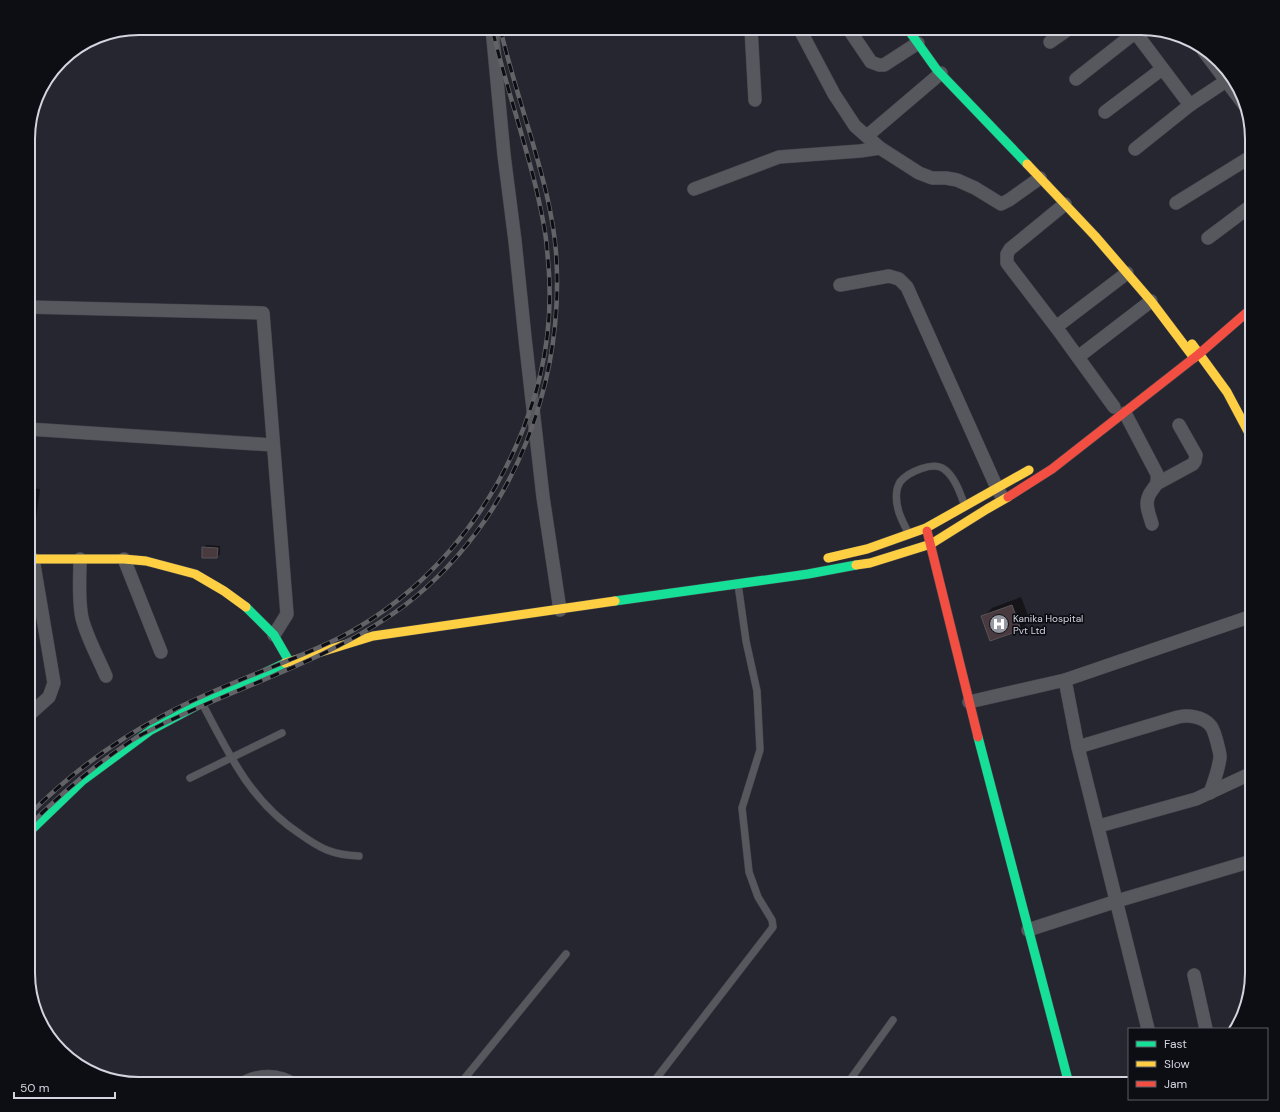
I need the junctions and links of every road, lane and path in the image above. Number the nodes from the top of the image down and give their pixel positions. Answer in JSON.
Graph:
{"nodes":[{"id":1,"x":493,"y":35,"type":"edge"},
{"id":2,"x":751,"y":35,"type":"edge"},
{"id":3,"x":807,"y":35,"type":"edge"},
{"id":4,"x":853,"y":35,"type":"edge"},
{"id":5,"x":912,"y":35,"type":"edge"},
{"id":6,"x":1060,"y":35,"type":"edge"},
{"id":7,"x":1130,"y":35,"type":"edge"},
{"id":8,"x":1139,"y":35,"type":"edge"},
{"id":9,"x":1050,"y":42,"type":"dead end"},
{"id":10,"x":918,"y":43,"type":"junction"},
{"id":11,"x":1162,"y":69,"type":"junction"},
{"id":12,"x":1219,"y":72,"type":"edge"},
{"id":13,"x":941,"y":73,"type":"junction"},
{"id":14,"x":1076,"y":79,"type":"dead end"},
{"id":15,"x":1226,"y":81,"type":"junction"},
{"id":16,"x":1230,"y":86,"type":"edge"},
{"id":17,"x":755,"y":100,"type":"dead end"},
{"id":18,"x":1190,"y":105,"type":"junction"},
{"id":19,"x":1105,"y":112,"type":"dead end"},
{"id":20,"x":867,"y":136,"type":"junction"},
{"id":21,"x":880,"y":148,"type":"junction"},
{"id":22,"x":1135,"y":149,"type":"dead end"},
{"id":23,"x":1245,"y":160,"type":"edge"},
{"id":24,"x":1040,"y":178,"type":"junction"},
{"id":25,"x":694,"y":190,"type":"dead end"},
{"id":26,"x":1066,"y":204,"type":"junction"},
{"id":27,"x":1176,"y":204,"type":"dead end"},
{"id":28,"x":1245,"y":211,"type":"edge"},
{"id":29,"x":1208,"y":238,"type":"dead end"},
{"id":30,"x":1127,"y":273,"type":"junction"},
{"id":31,"x":840,"y":285,"type":"dead end"},
{"id":32,"x":1151,"y":301,"type":"junction"},
{"id":33,"x":35,"y":307,"type":"edge"},
{"id":34,"x":1245,"y":314,"type":"edge"},
{"id":35,"x":1056,"y":327,"type":"junction"},
{"id":36,"x":1196,"y":356,"type":"junction"},
{"id":37,"x":1078,"y":357,"type":"junction"},
{"id":38,"x":1117,"y":409,"type":"junction"},
{"id":39,"x":1179,"y":425,"type":"dead end"},
{"id":40,"x":1245,"y":426,"type":"edge"},
{"id":41,"x":35,"y":429,"type":"edge"},
{"id":42,"x":273,"y":445,"type":"junction"},
{"id":43,"x":1034,"y":468,"type":"dead end"},
{"id":44,"x":1158,"y":483,"type":"junction"},
{"id":45,"x":997,"y":488,"type":"junction"},
{"id":46,"x":1004,"y":500,"type":"junction"},
{"id":47,"x":965,"y":506,"type":"junction"},
{"id":48,"x":1152,"y":524,"type":"dead end"},
{"id":49,"x":926,"y":528,"type":"junction"},
{"id":50,"x":909,"y":534,"type":"junction"},
{"id":51,"x":931,"y":544,"type":"junction"},
{"id":52,"x":35,"y":559,"type":"edge"},
{"id":53,"x":80,"y":559,"type":"junction"},
{"id":54,"x":124,"y":559,"type":"junction"},
{"id":55,"x":822,"y":559,"type":"dead end"},
{"id":56,"x":713,"y":576,"type":"dead end"},
{"id":57,"x":35,"y":581,"type":"edge"},
{"id":58,"x":738,"y":584,"type":"junction"},
{"id":59,"x":714,"y":588,"type":"junction"},
{"id":60,"x":559,"y":601,"type":"junction"},
{"id":61,"x":1245,"y":618,"type":"edge"},
{"id":62,"x":274,"y":635,"type":"junction"},
{"id":63,"x":161,"y":652,"type":"dead end"},
{"id":64,"x":289,"y":661,"type":"junction"},
{"id":65,"x":106,"y":676,"type":"dead end"},
{"id":66,"x":1064,"y":680,"type":"junction"},
{"id":67,"x":969,"y":702,"type":"junction"},
{"id":68,"x":202,"y":703,"type":"junction"},
{"id":69,"x":35,"y":710,"type":"edge"},
{"id":70,"x":282,"y":733,"type":"dead end"},
{"id":71,"x":1078,"y":747,"type":"junction"},
{"id":72,"x":231,"y":758,"type":"junction"},
{"id":73,"x":1245,"y":776,"type":"edge"},
{"id":74,"x":190,"y":778,"type":"dead end"},
{"id":75,"x":1210,"y":793,"type":"junction"},
{"id":76,"x":35,"y":826,"type":"edge"},
{"id":77,"x":1099,"y":826,"type":"junction"},
{"id":78,"x":359,"y":856,"type":"dead end"},
{"id":79,"x":1245,"y":863,"type":"edge"},
{"id":80,"x":1117,"y":901,"type":"junction"},
{"id":81,"x":1028,"y":930,"type":"junction"},
{"id":82,"x":566,"y":954,"type":"dead end"},
{"id":83,"x":1194,"y":975,"type":"dead end"},
{"id":84,"x":893,"y":1020,"type":"dead end"},
{"id":85,"x":1148,"y":1028,"type":"edge"},
{"id":86,"x":1206,"y":1028,"type":"edge"},
{"id":87,"x":247,"y":1077,"type":"edge"},
{"id":88,"x":287,"y":1077,"type":"edge"},
{"id":89,"x":466,"y":1077,"type":"edge"},
{"id":90,"x":657,"y":1077,"type":"edge"},
{"id":91,"x":852,"y":1077,"type":"edge"},
{"id":92,"x":1067,"y":1077,"type":"edge"}],
"edges":[{"from":1,"to":60,"type":"street"},
{"from":2,"to":17,"type":"street"},
{"from":3,"to":20,"type":"street"},
{"from":4,"to":10,"type":"street"},
{"from":5,"to":10,"type":"main road"},
{"from":6,"to":9,"type":"street"},
{"from":7,"to":14,"type":"street"},
{"from":8,"to":11,"type":"street"},
{"from":10,"to":13,"type":"main road"},
{"from":11,"to":18,"type":"street"},
{"from":11,"to":19,"type":"street"},
{"from":12,"to":15,"type":"street"},
{"from":13,"to":20,"type":"street"},
{"from":13,"to":24,"type":"main road"},
{"from":15,"to":16,"type":"street"},
{"from":15,"to":18,"type":"street"},
{"from":18,"to":22,"type":"street"},
{"from":20,"to":21,"type":"street"},
{"from":21,"to":24,"type":"street"},
{"from":21,"to":25,"type":"street"},
{"from":23,"to":27,"type":"street"},
{"from":24,"to":26,"type":"main road"},
{"from":26,"to":30,"type":"main road"},
{"from":26,"to":35,"type":"street"},
{"from":28,"to":29,"type":"street"},
{"from":30,"to":32,"type":"main road"},
{"from":30,"to":35,"type":"street"},
{"from":31,"to":45,"type":"street"},
{"from":32,"to":36,"type":"main road"},
{"from":32,"to":37,"type":"street"},
{"from":33,"to":42,"type":"street"},
{"from":34,"to":36,"type":"main road"},
{"from":35,"to":37,"type":"street"},
{"from":36,"to":38,"type":"main road"},
{"from":36,"to":40,"type":"main road"},
{"from":37,"to":38,"type":"street"},
{"from":38,"to":44,"type":"street"},
{"from":38,"to":46,"type":"main road"},
{"from":39,"to":44,"type":"street"},
{"from":41,"to":42,"type":"street"},
{"from":42,"to":62,"type":"street"},
{"from":43,"to":45,"type":"main road"},
{"from":44,"to":48,"type":"street"},
{"from":45,"to":46,"type":"street"},
{"from":45,"to":47,"type":"main road"},
{"from":46,"to":51,"type":"main road"},
{"from":47,"to":49,"type":"main road"},
{"from":47,"to":50,"type":"lane"},
{"from":49,"to":50,"type":"main road"},
{"from":49,"to":51,"type":"main road"},
{"from":50,"to":55,"type":"main road"},
{"from":51,"to":58,"type":"main road"},
{"from":51,"to":67,"type":"main road"},
{"from":52,"to":53,"type":"main road"},
{"from":53,"to":54,"type":"main road"},
{"from":53,"to":65,"type":"street"},
{"from":54,"to":62,"type":"main road"},
{"from":54,"to":63,"type":"street"},
{"from":56,"to":59,"type":"main road"},
{"from":57,"to":69,"type":"street"},
{"from":58,"to":59,"type":"main road"},
{"from":58,"to":90,"type":"lane"},
{"from":59,"to":60,"type":"main road"},
{"from":60,"to":64,"type":"main road"},
{"from":61,"to":66,"type":"street"},
{"from":62,"to":64,"type":"main road"},
{"from":64,"to":68,"type":"main road"},
{"from":66,"to":67,"type":"street"},
{"from":66,"to":71,"type":"street"},
{"from":67,"to":81,"type":"main road"},
{"from":68,"to":72,"type":"lane"},
{"from":68,"to":76,"type":"main road"},
{"from":70,"to":72,"type":"lane"},
{"from":71,"to":75,"type":"street"},
{"from":71,"to":77,"type":"street"},
{"from":72,"to":74,"type":"lane"},
{"from":72,"to":78,"type":"lane"},
{"from":73,"to":75,"type":"street"},
{"from":75,"to":77,"type":"street"},
{"from":77,"to":80,"type":"street"},
{"from":79,"to":80,"type":"street"},
{"from":80,"to":81,"type":"street"},
{"from":80,"to":85,"type":"street"},
{"from":81,"to":92,"type":"main road"},
{"from":82,"to":89,"type":"lane"},
{"from":83,"to":86,"type":"street"},
{"from":84,"to":91,"type":"lane"},
{"from":87,"to":88,"type":"lane"}]}
